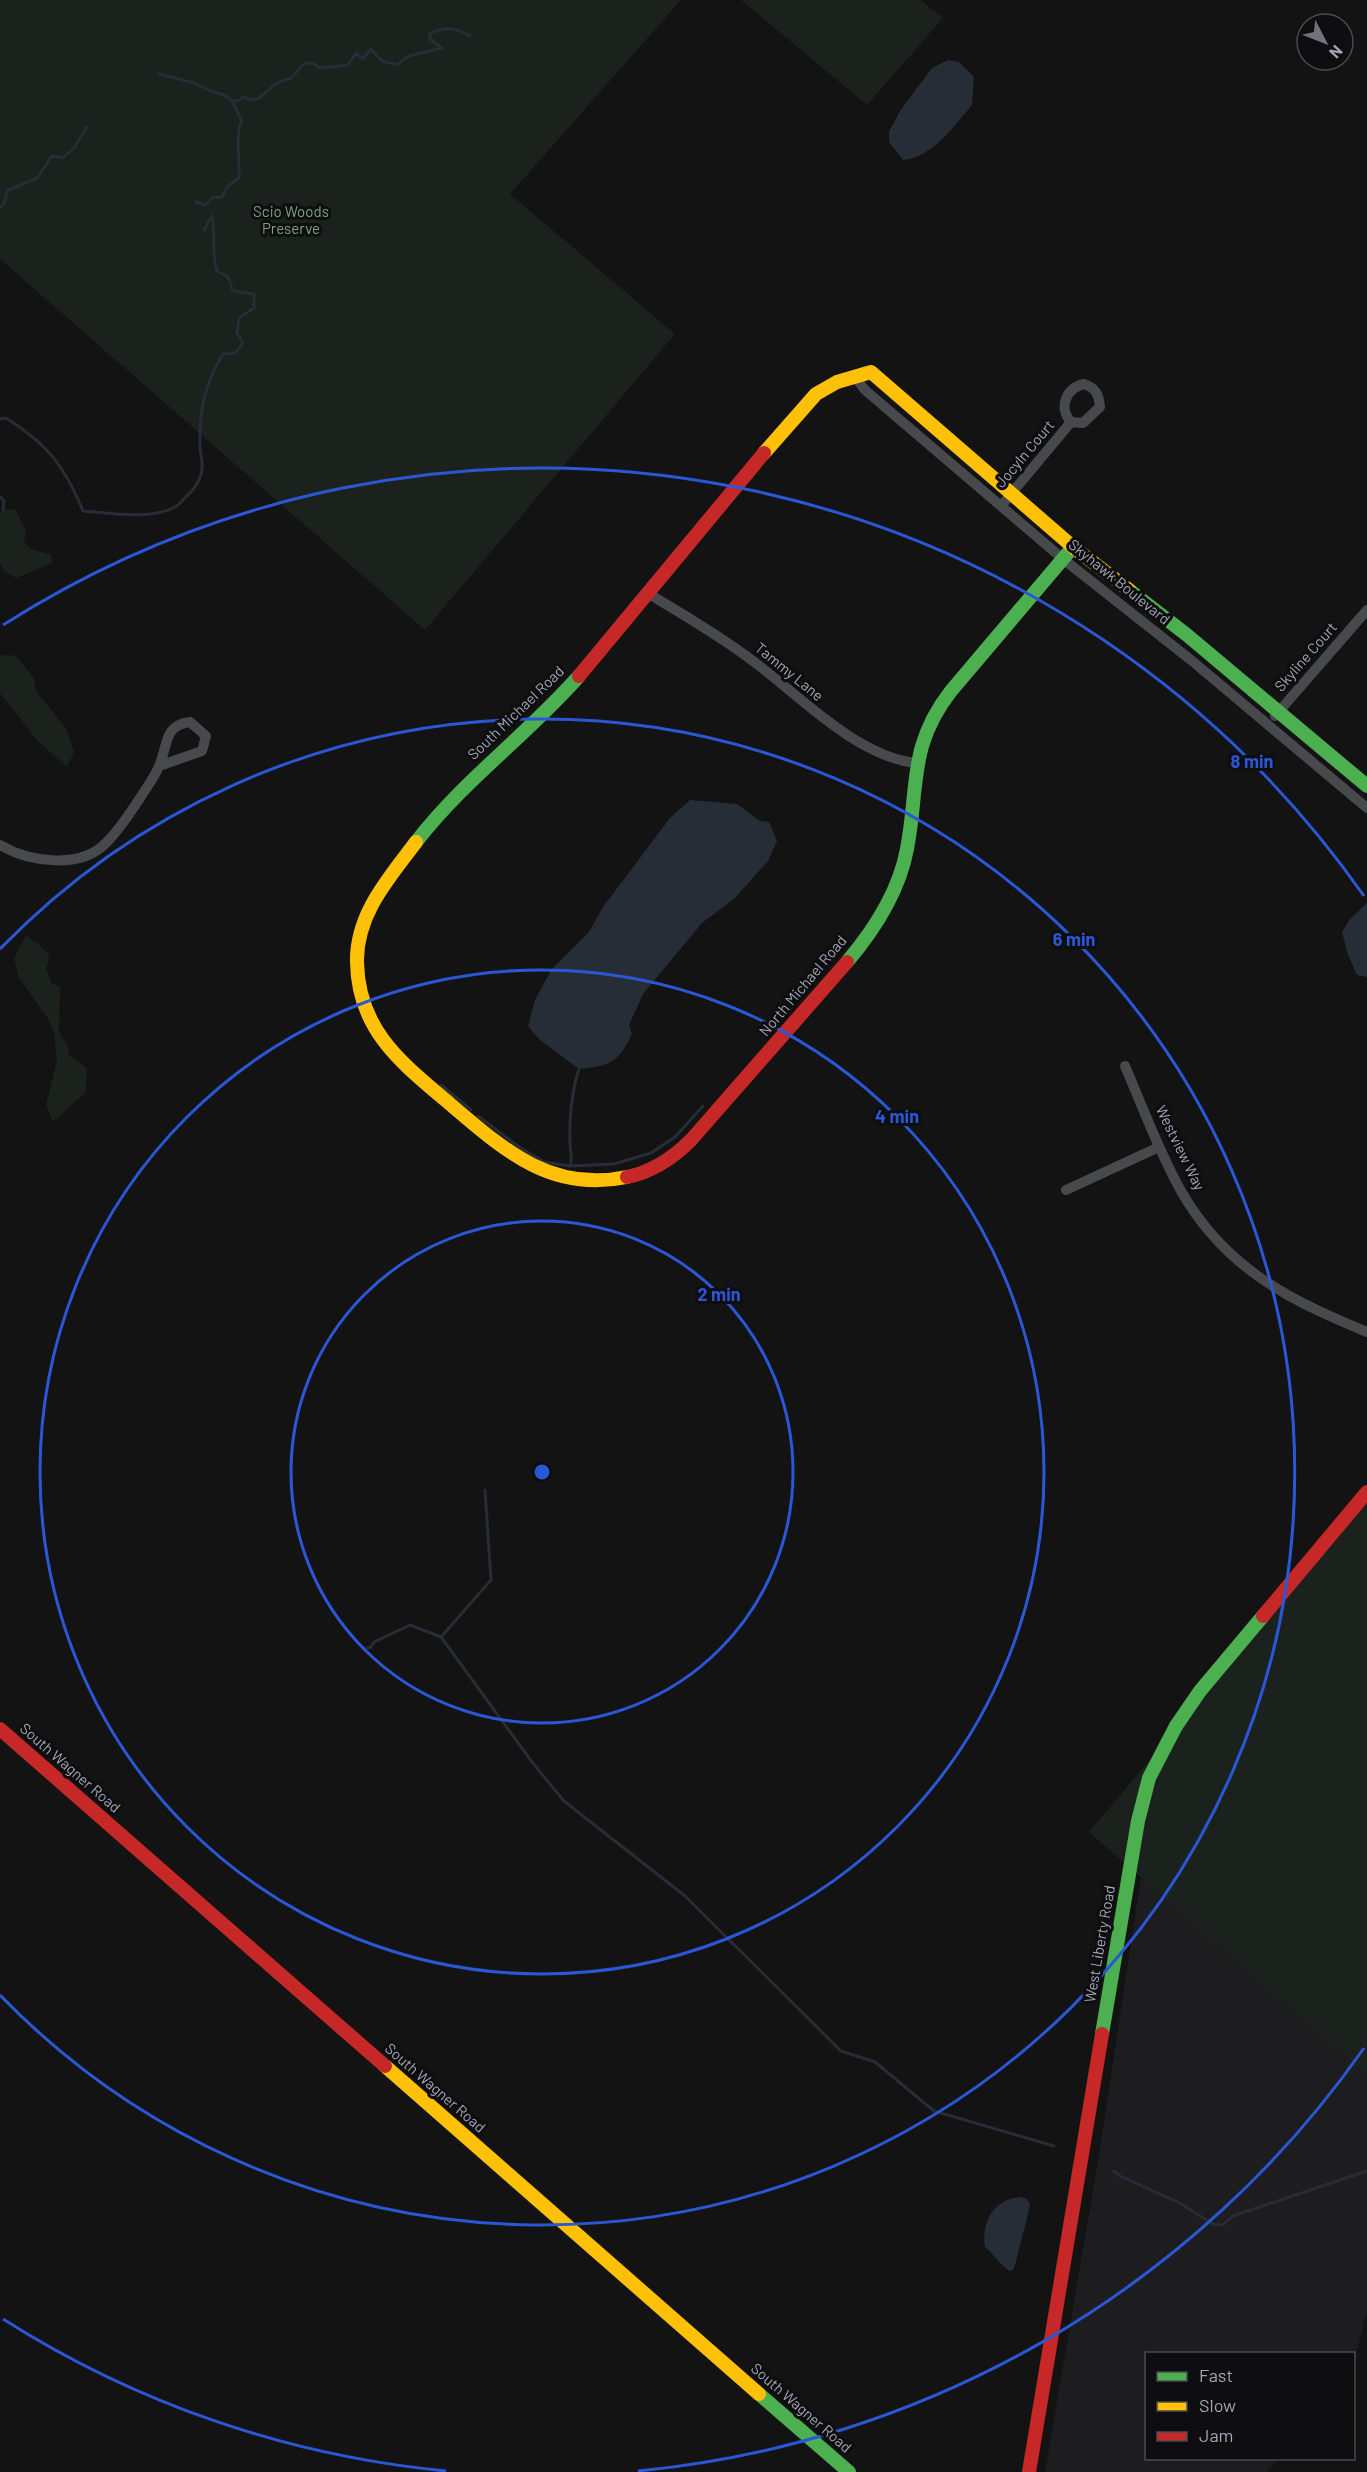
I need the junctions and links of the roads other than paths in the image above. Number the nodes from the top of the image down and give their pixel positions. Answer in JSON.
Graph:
{"nodes":[{"id":1,"x":855,"y":377,"type":"junction"},
{"id":2,"x":795,"y":416,"type":"joint"},
{"id":3,"x":1071,"y":422,"type":"dead end"},
{"id":4,"x":1012,"y":492,"type":"junction"},
{"id":5,"x":1001,"y":506,"type":"junction"},
{"id":6,"x":1073,"y":547,"type":"junction"},
{"id":7,"x":1063,"y":559,"type":"junction"},
{"id":8,"x":649,"y":594,"type":"junction"},
{"id":9,"x":1367,"y":610,"type":"edge"},
{"id":10,"x":1279,"y":711,"type":"junction"},
{"id":11,"x":1268,"y":723,"type":"junction"},
{"id":12,"x":915,"y":763,"type":"junction"},
{"id":13,"x":159,"y":766,"type":"junction"},
{"id":14,"x":1367,"y":786,"type":"edge"},
{"id":15,"x":1367,"y":808,"type":"edge"},
{"id":16,"x":0,"y":845,"type":"edge"},
{"id":17,"x":398,"y":1060,"type":"joint"},
{"id":18,"x":1125,"y":1066,"type":"dead end"},
{"id":19,"x":1160,"y":1147,"type":"junction"},
{"id":20,"x":1066,"y":1190,"type":"dead end"},
{"id":21,"x":1367,"y":1332,"type":"edge"},
{"id":22,"x":1367,"y":1492,"type":"edge"},
{"id":23,"x":0,"y":1729,"type":"edge"},
{"id":24,"x":849,"y":2472,"type":"edge"},
{"id":25,"x":1029,"y":2472,"type":"edge"}],
"edges":[{"from":1,"to":2,"type":"street","name":"Skyhawk Boulevard"},
{"from":1,"to":4,"type":"street","name":"Skyhawk Boulevard"},
{"from":1,"to":5,"type":"street","name":"Skyhawk Boulevard"},
{"from":2,"to":8,"type":"street","name":"South Michael Road"},
{"from":3,"to":4,"type":"street","name":"Jocyln Court"},
{"from":4,"to":5,"type":"street","name":"Jocyln Court"},
{"from":4,"to":6,"type":"street","name":"Skyhawk Boulevard"},
{"from":5,"to":7,"type":"street","name":"Skyhawk Boulevard"},
{"from":6,"to":7,"type":"street","name":"North Michael Road"},
{"from":6,"to":10,"type":"street","name":"Skyhawk Boulevard"},
{"from":7,"to":11,"type":"street","name":"Skyhawk Boulevard"},
{"from":7,"to":12,"type":"street","name":"North Michael Road"},
{"from":8,"to":12,"type":"street","name":"Tammy Lane"},
{"from":8,"to":17,"type":"street","name":"South Michael Road"},
{"from":9,"to":10,"type":"street","name":"Skyline Court"},
{"from":10,"to":11,"type":"street","name":"Skyline Court"},
{"from":10,"to":14,"type":"street","name":"Skyhawk Boulevard"},
{"from":11,"to":15,"type":"street","name":"Skyhawk Boulevard"},
{"from":12,"to":17,"type":"street","name":"North Michael Road"},
{"from":13,"to":13,"type":"street"},
{"from":13,"to":16,"type":"street"},
{"from":18,"to":19,"type":"street","name":"Westview Way"},
{"from":19,"to":20,"type":"street"},
{"from":19,"to":21,"type":"street","name":"Westview Way"},
{"from":22,"to":25,"type":"street","name":"West Liberty Road"},
{"from":23,"to":24,"type":"street","name":"South Wagner Road"}]}
